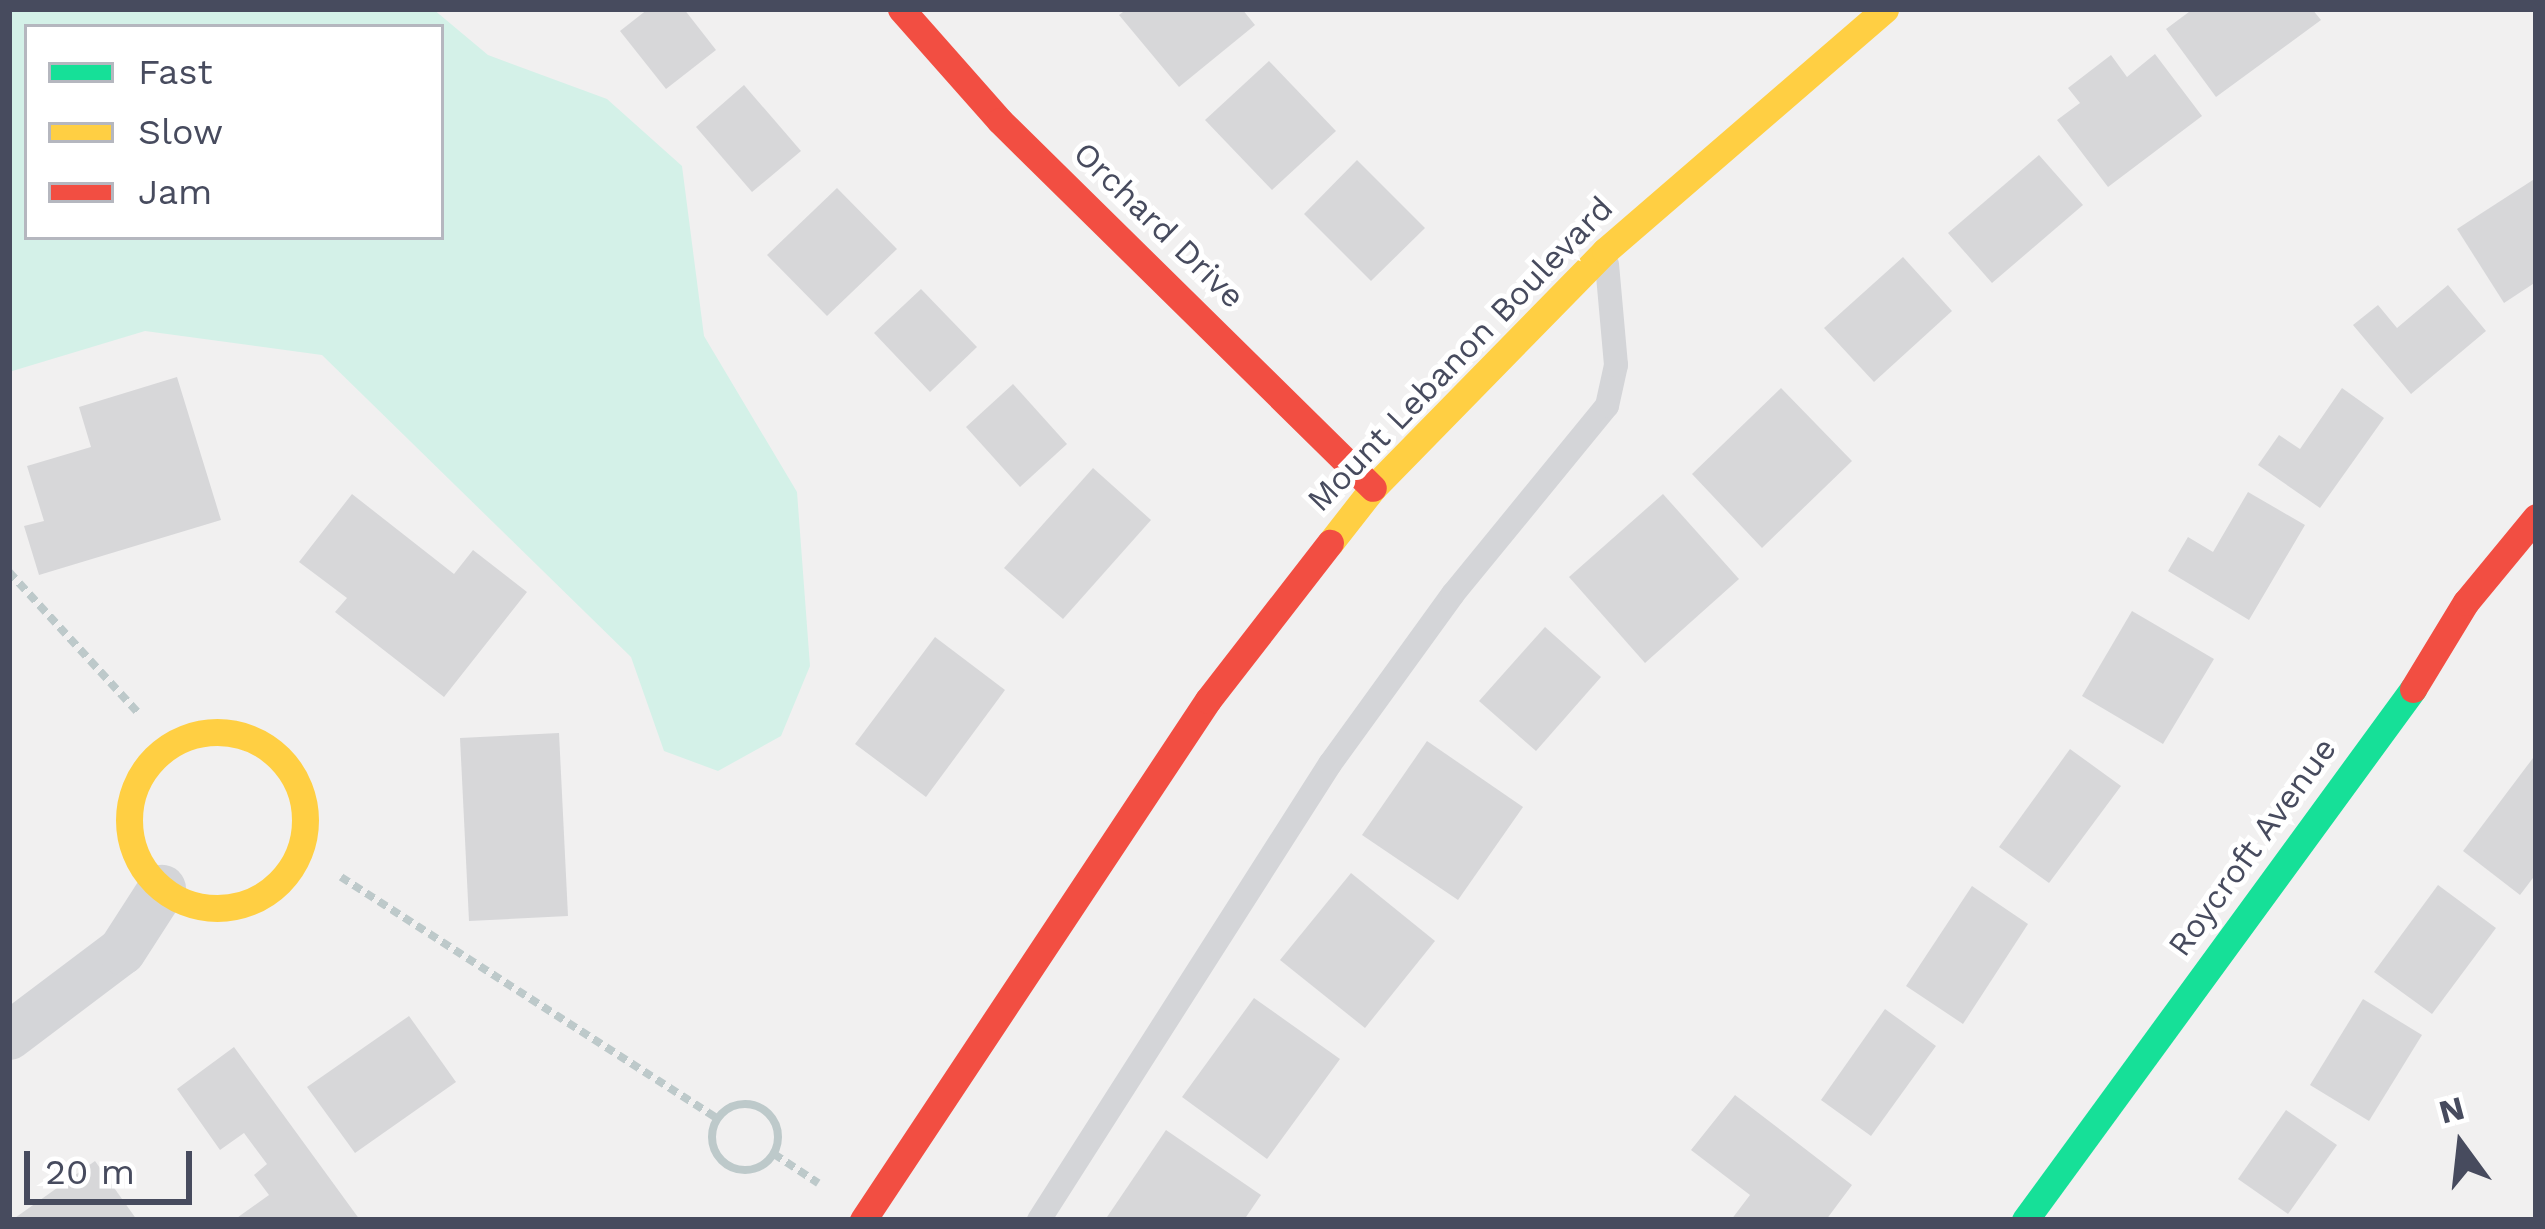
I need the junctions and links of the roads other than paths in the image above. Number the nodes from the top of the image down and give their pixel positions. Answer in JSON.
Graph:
{"nodes":[{"id":1,"x":901,"y":9,"type":"edge"},
{"id":2,"x":1885,"y":9,"type":"edge"},
{"id":3,"x":1605,"y":250,"type":"junction"},
{"id":4,"x":1373,"y":488,"type":"junction"},
{"id":5,"x":2536,"y":517,"type":"edge"},
{"id":6,"x":162,"y":889,"type":"junction"},
{"id":7,"x":9,"y":1036,"type":"edge"},
{"id":8,"x":863,"y":1220,"type":"edge"},
{"id":9,"x":1039,"y":1220,"type":"edge"},
{"id":10,"x":2025,"y":1220,"type":"edge"}],
"edges":[{"from":1,"to":4,"type":"street","name":"Orchard Drive"},
{"from":2,"to":3,"type":"street","name":"Mount Lebanon Boulevard"},
{"from":3,"to":4,"type":"street","name":"Mount Lebanon Boulevard"},
{"from":3,"to":9,"type":"lane"},
{"from":4,"to":8,"type":"street","name":"Mount Lebanon Boulevard"},
{"from":5,"to":10,"type":"street","name":"Roycroft Avenue"},
{"from":6,"to":6,"type":"street"},
{"from":6,"to":7,"type":"street"}]}
